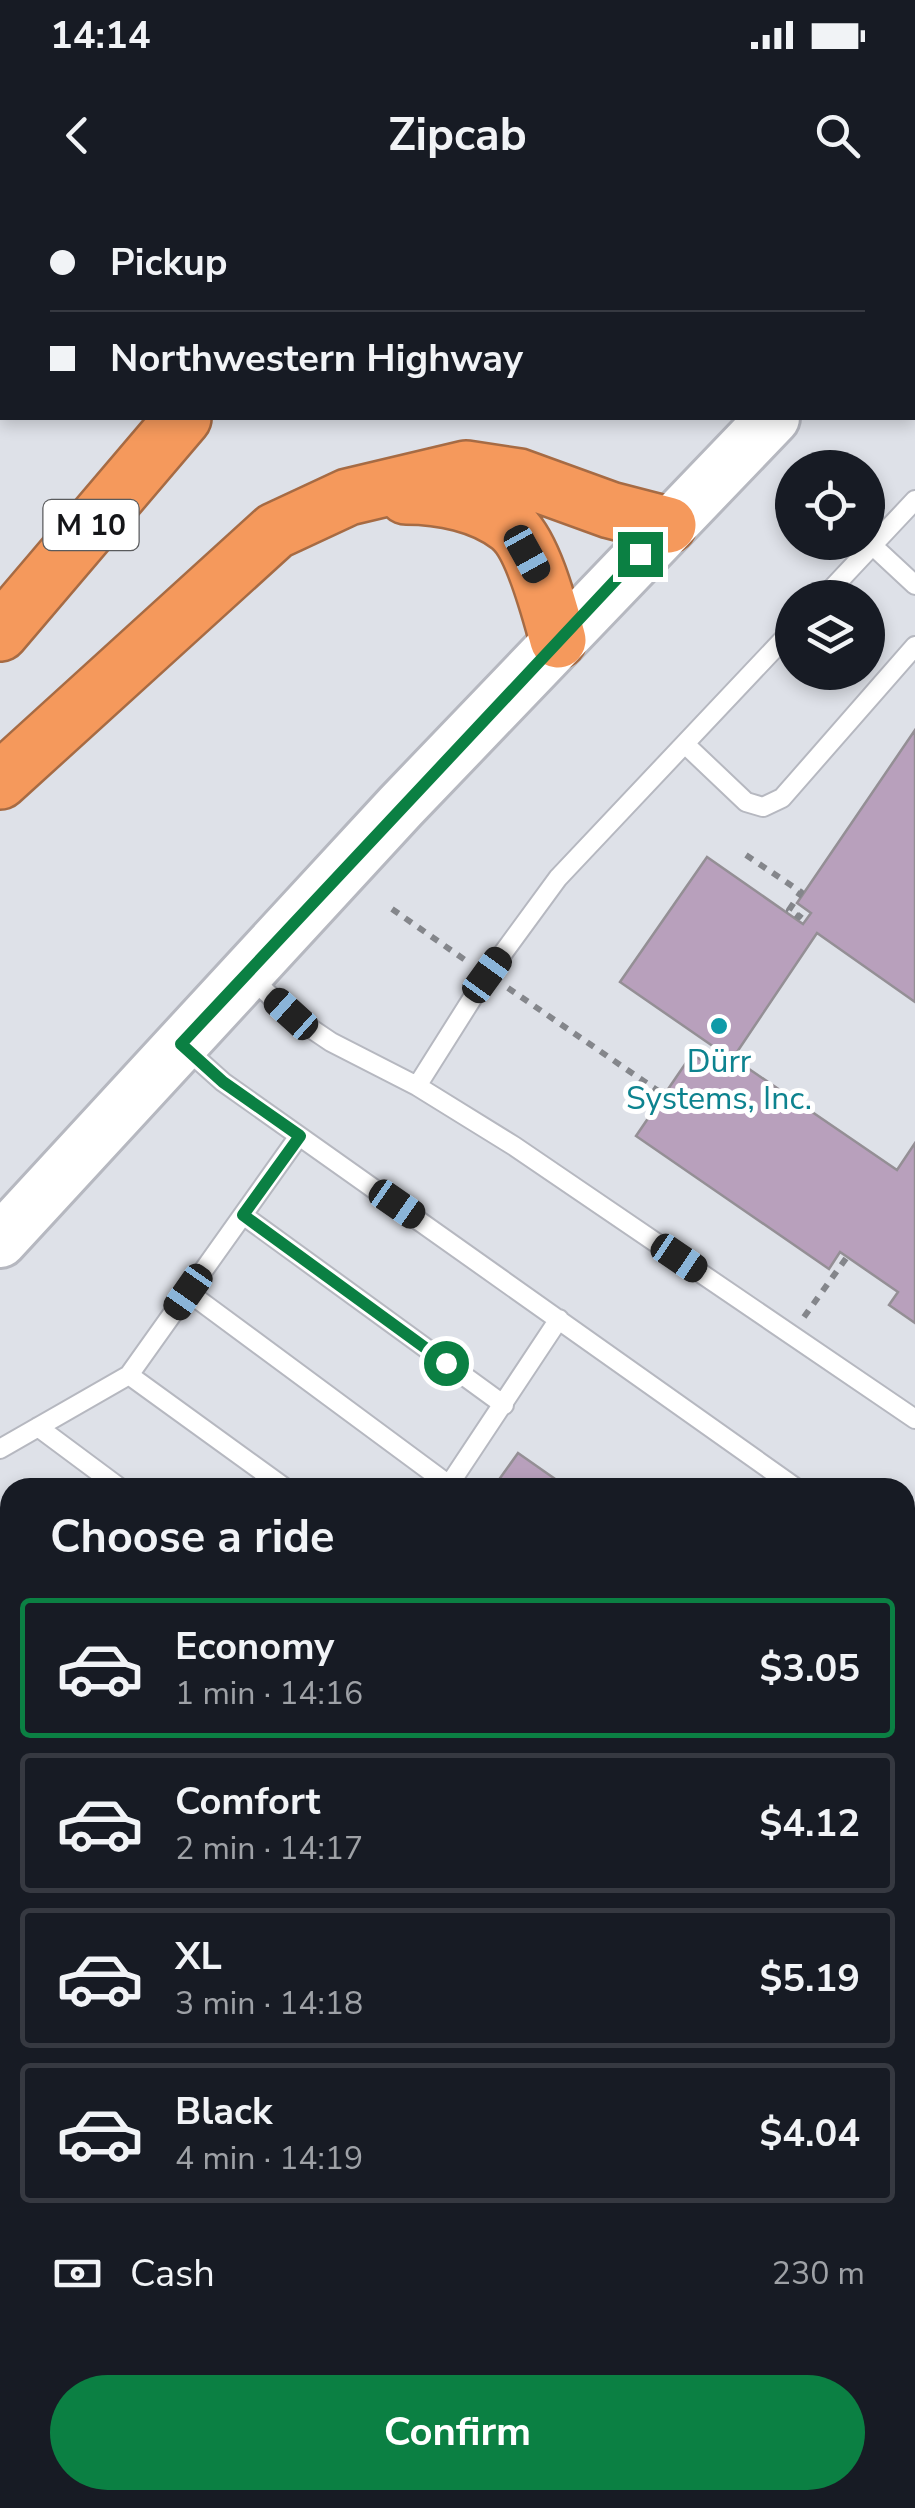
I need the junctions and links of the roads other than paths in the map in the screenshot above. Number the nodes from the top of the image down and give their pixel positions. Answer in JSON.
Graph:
{"nodes":[{"id":1,"x":181,"y":420,"type":"edge"},
{"id":2,"x":771,"y":420,"type":"edge"},
{"id":3,"x":348,"y":496,"type":"junction"},
{"id":4,"x":915,"y":500,"type":"edge"},
{"id":5,"x":668,"y":525,"type":"junction"},
{"id":6,"x":885,"y":531,"type":"edge"},
{"id":7,"x":885,"y":557,"type":"edge"},
{"id":8,"x":858,"y":560,"type":"edge"},
{"id":9,"x":840,"y":580,"type":"edge"},
{"id":10,"x":915,"y":585,"type":"edge"},
{"id":11,"x":0,"y":632,"type":"edge"},
{"id":12,"x":558,"y":640,"type":"junction"},
{"id":13,"x":915,"y":646,"type":"edge"},
{"id":14,"x":775,"y":648,"type":"edge"},
{"id":15,"x":686,"y":745,"type":"junction"},
{"id":16,"x":0,"y":781,"type":"edge"},
{"id":17,"x":246,"y":973,"type":"junction"},
{"id":18,"x":181,"y":1044,"type":"junction"},
{"id":19,"x":417,"y":1086,"type":"junction"},
{"id":20,"x":300,"y":1136,"type":"junction"},
{"id":21,"x":243,"y":1215,"type":"junction"},
{"id":22,"x":0,"y":1241,"type":"edge"},
{"id":23,"x":188,"y":1292,"type":"junction"},
{"id":24,"x":560,"y":1319,"type":"junction"},
{"id":25,"x":129,"y":1374,"type":"junction"},
{"id":26,"x":504,"y":1405,"type":"junction"},
{"id":27,"x":915,"y":1419,"type":"edge"},
{"id":28,"x":38,"y":1427,"type":"junction"},
{"id":29,"x":0,"y":1450,"type":"edge"},
{"id":30,"x":107,"y":1478,"type":"edge"},
{"id":31,"x":271,"y":1478,"type":"edge"},
{"id":32,"x":437,"y":1478,"type":"edge"},
{"id":33,"x":454,"y":1478,"type":"edge"},
{"id":34,"x":782,"y":1478,"type":"edge"}],
"edges":[{"from":1,"to":11,"type":"highway","number":"M 10"},
{"from":2,"to":5,"type":"street"},
{"from":3,"to":5,"type":"highway"},
{"from":3,"to":12,"type":"highway"},
{"from":3,"to":16,"type":"highway"},
{"from":4,"to":6,"type":"lane"},
{"from":5,"to":12,"type":"street"},
{"from":7,"to":10,"type":"lane"},
{"from":8,"to":9,"type":"lane"},
{"from":12,"to":17,"type":"street"},
{"from":13,"to":15,"type":"lane"},
{"from":14,"to":15,"type":"lane"},
{"from":15,"to":19,"type":"lane"},
{"from":17,"to":18,"type":"street"},
{"from":17,"to":19,"type":"lane"},
{"from":18,"to":20,"type":"lane"},
{"from":18,"to":22,"type":"street"},
{"from":19,"to":27,"type":"lane"},
{"from":20,"to":21,"type":"lane"},
{"from":20,"to":24,"type":"lane"},
{"from":21,"to":23,"type":"lane"},
{"from":21,"to":26,"type":"lane"},
{"from":23,"to":25,"type":"lane"},
{"from":23,"to":32,"type":"lane"},
{"from":24,"to":26,"type":"lane"},
{"from":24,"to":34,"type":"lane"},
{"from":25,"to":28,"type":"lane"},
{"from":25,"to":31,"type":"lane"},
{"from":26,"to":33,"type":"lane"},
{"from":28,"to":29,"type":"lane"},
{"from":28,"to":30,"type":"lane"}]}
